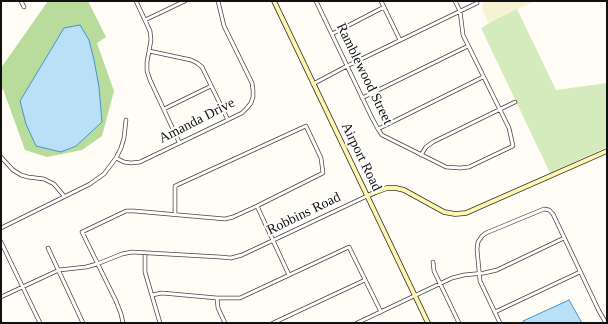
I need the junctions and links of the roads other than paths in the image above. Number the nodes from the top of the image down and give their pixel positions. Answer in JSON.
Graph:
{"nodes":[{"id":1,"x":21,"y":1,"type":"edge"},
{"id":2,"x":136,"y":1,"type":"edge"},
{"id":3,"x":185,"y":1,"type":"edge"},
{"id":4,"x":218,"y":1,"type":"edge"},
{"id":5,"x":274,"y":1,"type":"edge"},
{"id":6,"x":316,"y":1,"type":"edge"},
{"id":7,"x":381,"y":1,"type":"edge"},
{"id":8,"x":456,"y":1,"type":"edge"},
{"id":9,"x":477,"y":3,"type":"dead end"},
{"id":10,"x":24,"y":7,"type":"dead end"},
{"id":11,"x":384,"y":7,"type":"junction"},
{"id":12,"x":460,"y":11,"type":"junction"},
{"id":13,"x":145,"y":20,"type":"junction"},
{"id":14,"x":332,"y":34,"type":"junction"},
{"id":15,"x":400,"y":40,"type":"junction"},
{"id":16,"x":468,"y":46,"type":"junction"},
{"id":17,"x":149,"y":51,"type":"junction"},
{"id":18,"x":347,"y":66,"type":"junction"},
{"id":19,"x":483,"y":77,"type":"junction"},
{"id":20,"x":313,"y":84,"type":"junction"},
{"id":21,"x":211,"y":86,"type":"junction"},
{"id":22,"x":362,"y":98,"type":"junction"},
{"id":23,"x":515,"y":102,"type":"dead end"},
{"id":24,"x":164,"y":109,"type":"junction"},
{"id":25,"x":500,"y":109,"type":"junction"},
{"id":26,"x":126,"y":120,"type":"dead end"},
{"id":27,"x":228,"y":120,"type":"junction"},
{"id":28,"x":378,"y":129,"type":"junction"},
{"id":29,"x":179,"y":142,"type":"junction"},
{"id":30,"x":607,"y":151,"type":"edge"},
{"id":31,"x":421,"y":154,"type":"junction"},
{"id":32,"x":1,"y":157,"type":"edge"},
{"id":33,"x":116,"y":158,"type":"junction"},
{"id":34,"x":64,"y":196,"type":"junction"},
{"id":35,"x":367,"y":196,"type":"junction"},
{"id":36,"x":257,"y":206,"type":"junction"},
{"id":37,"x":175,"y":214,"type":"junction"},
{"id":38,"x":1,"y":228,"type":"edge"},
{"id":39,"x":564,"y":238,"type":"junction"},
{"id":40,"x":273,"y":241,"type":"junction"},
{"id":41,"x":1,"y":242,"type":"edge"},
{"id":42,"x":48,"y":248,"type":"dead end"},
{"id":43,"x":145,"y":253,"type":"junction"},
{"id":44,"x":433,"y":262,"type":"dead end"},
{"id":45,"x":97,"y":264,"type":"junction"},
{"id":46,"x":59,"y":270,"type":"junction"},
{"id":47,"x":580,"y":272,"type":"junction"},
{"id":48,"x":479,"y":273,"type":"junction"},
{"id":49,"x":289,"y":275,"type":"junction"},
{"id":50,"x":365,"y":280,"type":"junction"},
{"id":51,"x":440,"y":283,"type":"junction"},
{"id":52,"x":22,"y":287,"type":"junction"},
{"id":53,"x":152,"y":295,"type":"junction"},
{"id":54,"x":415,"y":295,"type":"junction"},
{"id":55,"x":1,"y":297,"type":"edge"},
{"id":56,"x":217,"y":298,"type":"junction"},
{"id":57,"x":380,"y":312,"type":"junction"},
{"id":58,"x":495,"y":312,"type":"junction"},
{"id":59,"x":40,"y":323,"type":"edge"},
{"id":60,"x":83,"y":323,"type":"edge"},
{"id":61,"x":123,"y":323,"type":"edge"},
{"id":62,"x":160,"y":323,"type":"edge"},
{"id":63,"x":224,"y":323,"type":"edge"},
{"id":64,"x":273,"y":323,"type":"edge"},
{"id":65,"x":357,"y":323,"type":"edge"},
{"id":66,"x":428,"y":323,"type":"edge"},
{"id":67,"x":459,"y":323,"type":"edge"},
{"id":68,"x":500,"y":323,"type":"edge"},
{"id":69,"x":606,"y":323,"type":"edge"}],
"edges":[{"from":1,"to":10,"type":"street"},
{"from":2,"to":13,"type":"street"},
{"from":3,"to":13,"type":"street"},
{"from":4,"to":27,"type":"street","name":"Amanda Drive"},
{"from":5,"to":20,"type":"main road","name":"Airport Road"},
{"from":6,"to":14,"type":"street","name":"Ramblewood Street"},
{"from":7,"to":11,"type":"street"},
{"from":8,"to":12,"type":"street"},
{"from":9,"to":12,"type":"street"},
{"from":11,"to":14,"type":"street"},
{"from":11,"to":15,"type":"street"},
{"from":12,"to":15,"type":"street"},
{"from":12,"to":16,"type":"street"},
{"from":13,"to":17,"type":"street"},
{"from":14,"to":18,"type":"street","name":"Ramblewood Street"},
{"from":15,"to":18,"type":"street"},
{"from":16,"to":19,"type":"street"},
{"from":16,"to":22,"type":"street"},
{"from":17,"to":21,"type":"street"},
{"from":17,"to":24,"type":"street"},
{"from":18,"to":20,"type":"street"},
{"from":18,"to":22,"type":"street","name":"Ramblewood Street"},
{"from":19,"to":25,"type":"street"},
{"from":19,"to":28,"type":"street"},
{"from":20,"to":35,"type":"main road","name":"Airport Road"},
{"from":21,"to":24,"type":"street"},
{"from":21,"to":27,"type":"street"},
{"from":22,"to":28,"type":"street","name":"Ramblewood Street"},
{"from":23,"to":25,"type":"street"},
{"from":24,"to":29,"type":"street"},
{"from":25,"to":31,"type":"street"},
{"from":25,"to":31,"type":"street","name":"Ramblewood Street"},
{"from":26,"to":33,"type":"street"},
{"from":27,"to":29,"type":"street","name":"Amanda Drive"},
{"from":28,"to":31,"type":"street","name":"Ramblewood Street"},
{"from":29,"to":33,"type":"street","name":"Amanda Drive"},
{"from":30,"to":35,"type":"main road","name":"Robbins Road"},
{"from":32,"to":34,"type":"street"},
{"from":33,"to":34,"type":"street"},
{"from":34,"to":38,"type":"street"},
{"from":35,"to":40,"type":"street","name":"Robbins Road"},
{"from":35,"to":54,"type":"main road","name":"Airport Road"},
{"from":36,"to":37,"type":"street"},
{"from":36,"to":37,"type":"street"},
{"from":36,"to":40,"type":"street"},
{"from":37,"to":45,"type":"street"},
{"from":39,"to":47,"type":"street"},
{"from":39,"to":48,"type":"street"},
{"from":39,"to":48,"type":"street"},
{"from":40,"to":43,"type":"street","name":"Robbins Road"},
{"from":40,"to":49,"type":"street"},
{"from":41,"to":52,"type":"street"},
{"from":42,"to":46,"type":"street"},
{"from":43,"to":45,"type":"street","name":"Robbins Road"},
{"from":43,"to":53,"type":"street"},
{"from":44,"to":51,"type":"street"},
{"from":45,"to":46,"type":"street","name":"Robbins Road"},
{"from":45,"to":61,"type":"street"},
{"from":46,"to":52,"type":"street","name":"Robbins Road"},
{"from":46,"to":60,"type":"street"},
{"from":47,"to":58,"type":"street"},
{"from":47,"to":69,"type":"street"},
{"from":48,"to":51,"type":"street"},
{"from":48,"to":58,"type":"street"},
{"from":49,"to":50,"type":"street"},
{"from":49,"to":56,"type":"street"},
{"from":50,"to":57,"type":"street"},
{"from":50,"to":64,"type":"street"},
{"from":51,"to":54,"type":"street"},
{"from":51,"to":67,"type":"street"},
{"from":52,"to":55,"type":"street","name":"Robbins Road"},
{"from":52,"to":59,"type":"street"},
{"from":53,"to":56,"type":"street"},
{"from":53,"to":62,"type":"street"},
{"from":54,"to":57,"type":"street"},
{"from":54,"to":66,"type":"main road","name":"Airport Road"},
{"from":56,"to":63,"type":"street"},
{"from":57,"to":65,"type":"street"},
{"from":58,"to":68,"type":"street"}]}
